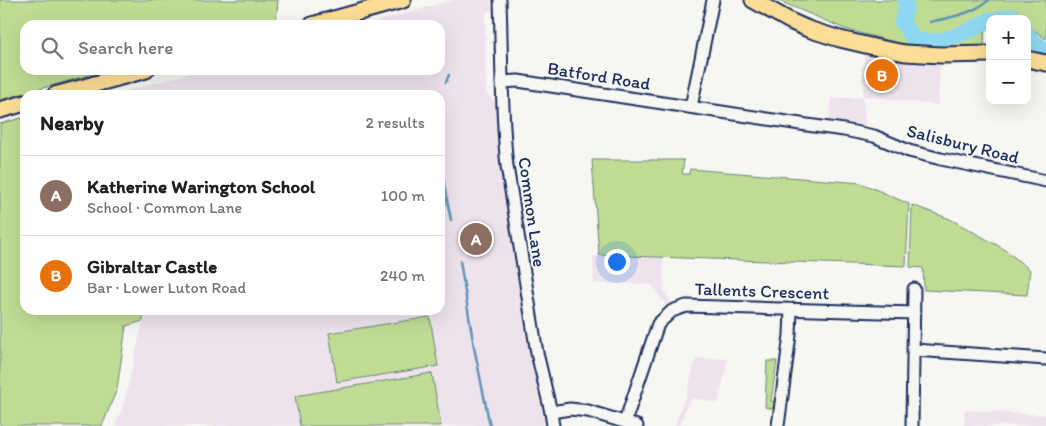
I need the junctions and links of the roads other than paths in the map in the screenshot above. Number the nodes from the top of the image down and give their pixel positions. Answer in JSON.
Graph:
{"nodes":[{"id":1,"x":403,"y":0,"type":"edge"},
{"id":2,"x":500,"y":0,"type":"edge"},
{"id":3,"x":713,"y":0,"type":"edge"},
{"id":4,"x":753,"y":0,"type":"edge"},
{"id":5,"x":330,"y":20,"type":"edge"},
{"id":6,"x":986,"y":54,"type":"edge"},
{"id":7,"x":1031,"y":61,"type":"edge"},
{"id":8,"x":1046,"y":63,"type":"edge"},
{"id":9,"x":128,"y":75,"type":"edge"},
{"id":10,"x":502,"y":82,"type":"junction"},
{"id":11,"x":72,"y":90,"type":"edge"},
{"id":12,"x":20,"y":104,"type":"edge"},
{"id":13,"x":691,"y":107,"type":"junction"},
{"id":14,"x":0,"y":110,"type":"edge"},
{"id":15,"x":807,"y":125,"type":"joint"},
{"id":16,"x":1046,"y":181,"type":"edge"},
{"id":17,"x":914,"y":289,"type":"dead end"},
{"id":18,"x":792,"y":310,"type":"junction"},
{"id":19,"x":914,"y":314,"type":"junction"},
{"id":20,"x":914,"y":350,"type":"junction"},
{"id":21,"x":1046,"y":359,"type":"edge"},
{"id":22,"x":551,"y":412,"type":"junction"},
{"id":23,"x":625,"y":422,"type":"junction"},
{"id":24,"x":553,"y":426,"type":"edge"},
{"id":25,"x":637,"y":426,"type":"edge"},
{"id":26,"x":778,"y":426,"type":"edge"},
{"id":27,"x":912,"y":426,"type":"edge"}],
"edges":[{"from":1,"to":5,"type":"main road"},
{"from":2,"to":10,"type":"street","name":"Common Lane"},
{"from":3,"to":13,"type":"street"},
{"from":4,"to":6,"type":"main road"},
{"from":7,"to":8,"type":"main road"},
{"from":9,"to":11,"type":"main road"},
{"from":10,"to":13,"type":"street","name":"Batford Road"},
{"from":10,"to":22,"type":"street","name":"Common Lane"},
{"from":12,"to":14,"type":"main road"},
{"from":13,"to":15,"type":"street","name":"Batford Road"},
{"from":15,"to":16,"type":"street","name":"Salisbury Road"},
{"from":17,"to":19,"type":"street"},
{"from":18,"to":19,"type":"street","name":"Tallents Crescent"},
{"from":18,"to":23,"type":"street","name":"Tallents Crescent"},
{"from":18,"to":26,"type":"street"},
{"from":19,"to":20,"type":"street"},
{"from":20,"to":21,"type":"street"},
{"from":20,"to":27,"type":"street"},
{"from":22,"to":23,"type":"street"},
{"from":22,"to":24,"type":"street","name":"Common Lane"},
{"from":23,"to":25,"type":"street"}]}
